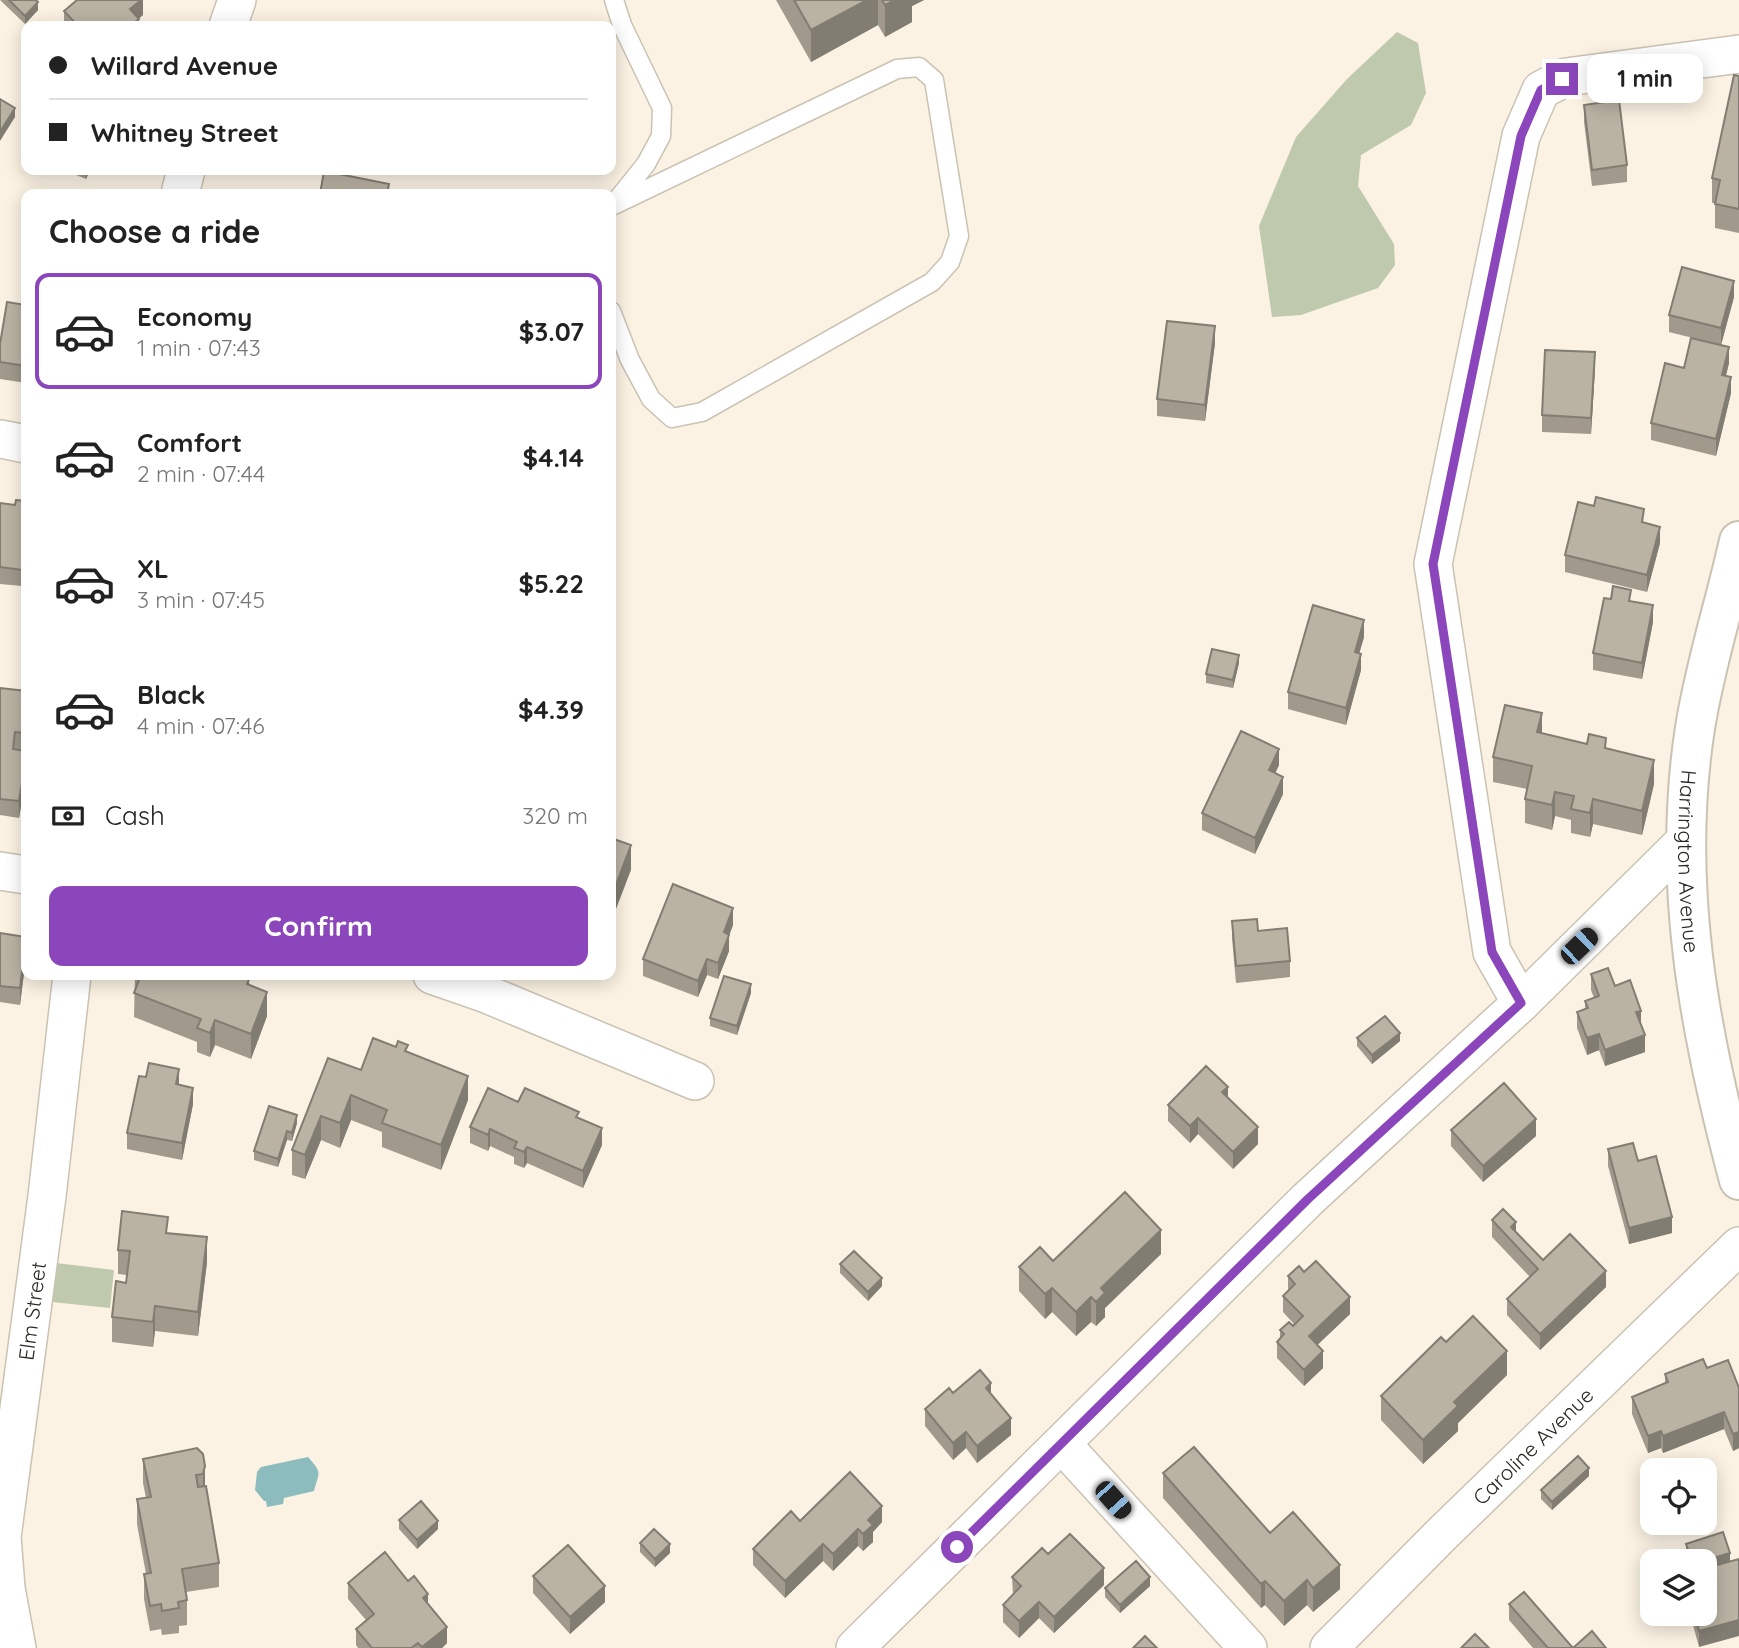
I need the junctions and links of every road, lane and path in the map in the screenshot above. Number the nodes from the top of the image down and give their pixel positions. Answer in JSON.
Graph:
{"nodes":[{"id":1,"x":237,"y":0,"type":"edge"},
{"id":2,"x":614,"y":0,"type":"edge"},
{"id":3,"x":230,"y":21,"type":"edge"},
{"id":4,"x":1739,"y":54,"type":"edge"},
{"id":5,"x":616,"y":204,"type":"edge"},
{"id":6,"x":616,"y":207,"type":"edge"},
{"id":7,"x":616,"y":324,"type":"edge"},
{"id":8,"x":0,"y":439,"type":"edge"},
{"id":9,"x":21,"y":443,"type":"edge"},
{"id":10,"x":1739,"y":541,"type":"edge"},
{"id":11,"x":1686,"y":840,"type":"junction"},
{"id":12,"x":0,"y":871,"type":"edge"},
{"id":13,"x":21,"y":874,"type":"edge"},
{"id":14,"x":71,"y":980,"type":"edge"},
{"id":15,"x":446,"y":980,"type":"edge"},
{"id":16,"x":1521,"y":1003,"type":"junction"},
{"id":17,"x":695,"y":1081,"type":"dead end"},
{"id":18,"x":1739,"y":1180,"type":"edge"},
{"id":19,"x":1739,"y":1246,"type":"edge"},
{"id":20,"x":1062,"y":1444,"type":"junction"},
{"id":21,"x":17,"y":1648,"type":"edge"},
{"id":22,"x":855,"y":1648,"type":"edge"},
{"id":23,"x":1248,"y":1648,"type":"edge"},
{"id":24,"x":1329,"y":1648,"type":"edge"}],
"edges":[{"from":1,"to":3,"type":"street"},
{"from":2,"to":5,"type":"lane"},
{"from":4,"to":16,"type":"street"},
{"from":6,"to":7,"type":"lane"},
{"from":8,"to":9,"type":"street"},
{"from":10,"to":11,"type":"main road","name":"Harrington Avenue"},
{"from":11,"to":16,"type":"street"},
{"from":11,"to":18,"type":"main road","name":"Harrington Avenue"},
{"from":12,"to":13,"type":"street"},
{"from":14,"to":21,"type":"street","name":"Elm Street"},
{"from":15,"to":17,"type":"street"},
{"from":16,"to":20,"type":"street"},
{"from":19,"to":24,"type":"street","name":"Caroline Avenue"},
{"from":20,"to":22,"type":"street"},
{"from":20,"to":23,"type":"street"}]}
